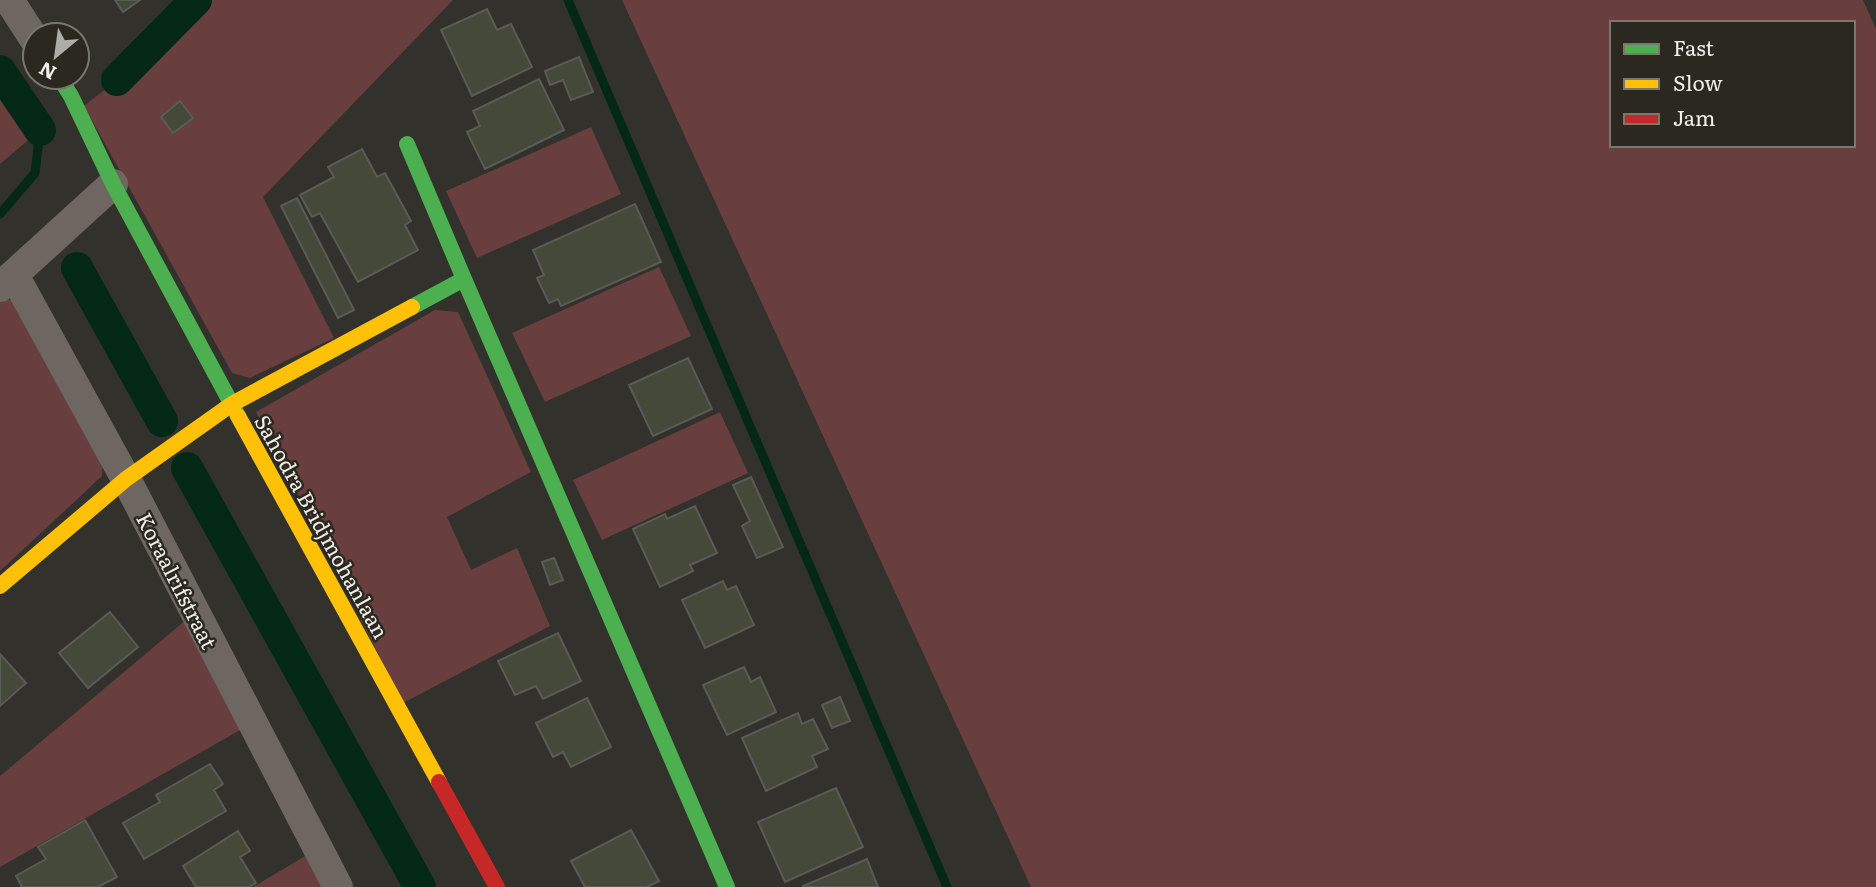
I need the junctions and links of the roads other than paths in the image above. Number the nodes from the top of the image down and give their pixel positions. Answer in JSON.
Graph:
{"nodes":[{"id":1,"x":9,"y":0,"type":"edge"},
{"id":2,"x":23,"y":21,"type":"edge"},
{"id":3,"x":68,"y":91,"type":"edge"},
{"id":4,"x":407,"y":144,"type":"dead end"},
{"id":5,"x":113,"y":184,"type":"junction"},
{"id":6,"x":464,"y":279,"type":"junction"},
{"id":7,"x":7,"y":281,"type":"edge"},
{"id":8,"x":232,"y":404,"type":"junction"},
{"id":9,"x":126,"y":479,"type":"junction"},
{"id":10,"x":0,"y":586,"type":"edge"},
{"id":11,"x":338,"y":887,"type":"edge"},
{"id":12,"x":497,"y":887,"type":"edge"},
{"id":13,"x":727,"y":887,"type":"edge"}],
"edges":[{"from":1,"to":2,"type":"street"},
{"from":3,"to":5,"type":"street","name":"Sahodra Bridjmohanlaan"},
{"from":4,"to":6,"type":"street"},
{"from":5,"to":7,"type":"street"},
{"from":5,"to":8,"type":"street","name":"Sahodra Bridjmohanlaan"},
{"from":6,"to":8,"type":"street"},
{"from":6,"to":13,"type":"street"},
{"from":7,"to":9,"type":"street","name":"Koraalrifstraat"},
{"from":8,"to":9,"type":"street"},
{"from":8,"to":12,"type":"street","name":"Sahodra Bridjmohanlaan"},
{"from":9,"to":10,"type":"street"},
{"from":9,"to":11,"type":"street","name":"Koraalrifstraat"}]}
